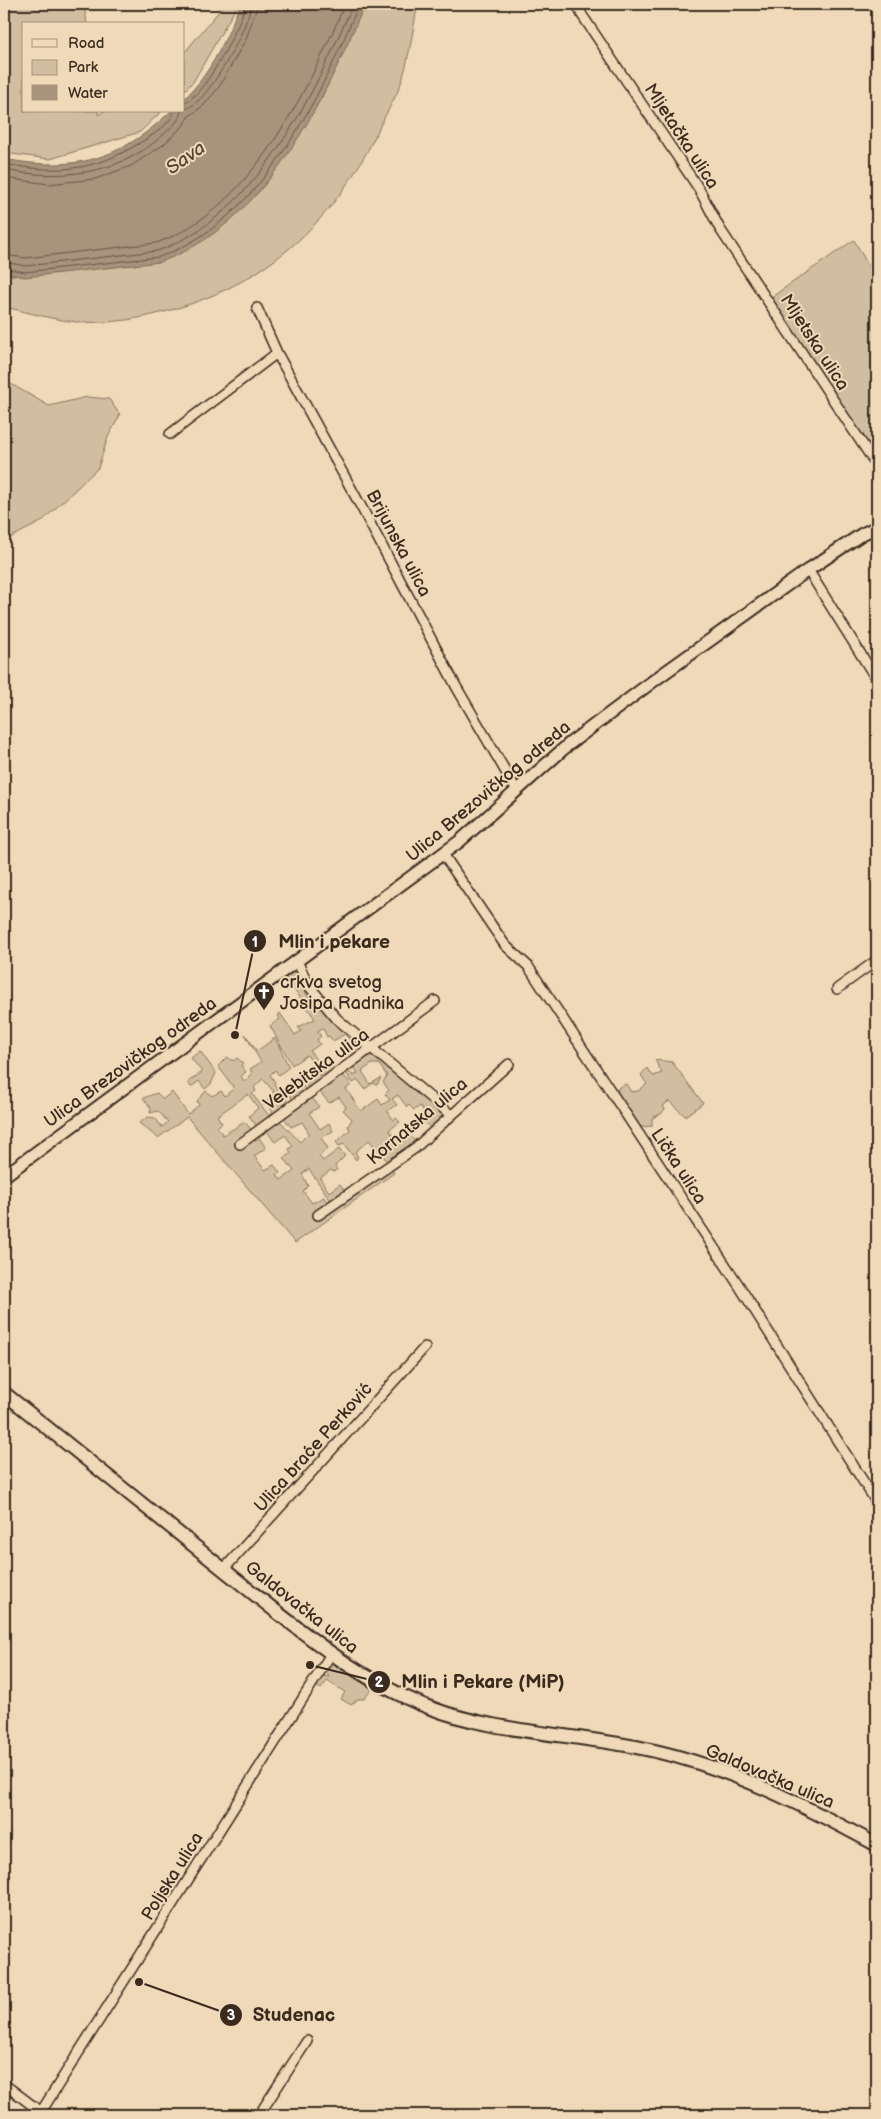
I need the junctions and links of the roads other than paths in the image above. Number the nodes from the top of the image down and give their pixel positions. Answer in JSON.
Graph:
{"nodes":[{"id":1,"x":578,"y":4,"type":"edge"},
{"id":2,"x":759,"y":286,"type":"joint"},
{"id":3,"x":257,"y":308,"type":"dead end"},
{"id":4,"x":277,"y":353,"type":"junction"},
{"id":5,"x":170,"y":434,"type":"dead end"},
{"id":6,"x":877,"y":466,"type":"edge"},
{"id":7,"x":877,"y":527,"type":"edge"},
{"id":8,"x":808,"y":570,"type":"junction"},
{"id":9,"x":877,"y":680,"type":"edge"},
{"id":10,"x":517,"y":791,"type":"junction"},
{"id":11,"x":443,"y":854,"type":"junction"},
{"id":12,"x":877,"y":960,"type":"edge"},
{"id":13,"x":297,"y":961,"type":"junction"},
{"id":14,"x":837,"y":988,"type":"dead end"},
{"id":15,"x":435,"y":1001,"type":"dead end"},
{"id":16,"x":372,"y":1047,"type":"junction"},
{"id":17,"x":509,"y":1064,"type":"dead end"},
{"id":18,"x":451,"y":1115,"type":"junction"},
{"id":19,"x":240,"y":1144,"type":"dead end"},
{"id":20,"x":4,"y":1176,"type":"edge"},
{"id":21,"x":318,"y":1215,"type":"dead end"},
{"id":22,"x":425,"y":1347,"type":"dead end"},
{"id":23,"x":4,"y":1393,"type":"edge"},
{"id":24,"x":877,"y":1503,"type":"edge"},
{"id":25,"x":224,"y":1569,"type":"junction"},
{"id":26,"x":331,"y":1654,"type":"junction"},
{"id":27,"x":877,"y":1845,"type":"edge"},
{"id":28,"x":307,"y":2041,"type":"dead end"},
{"id":29,"x":4,"y":2084,"type":"edge"},
{"id":30,"x":42,"y":2114,"type":"edge"},
{"id":31,"x":259,"y":2115,"type":"edge"}],
"edges":[{"from":1,"to":2,"type":"street","name":"Mljetačka ulica"},
{"from":2,"to":6,"type":"street","name":"Mljetska ulica"},
{"from":3,"to":4,"type":"street","name":"Brijunska ulica"},
{"from":4,"to":5,"type":"street"},
{"from":4,"to":10,"type":"street","name":"Brijunska ulica"},
{"from":7,"to":8,"type":"main road","name":"Ulica Brezovičkog odreda"},
{"from":8,"to":9,"type":"street"},
{"from":8,"to":10,"type":"main road","name":"Ulica Brezovičkog odreda"},
{"from":10,"to":11,"type":"main road","name":"Ulica Brezovičkog odreda"},
{"from":11,"to":13,"type":"main road","name":"Ulica Brezovičkog odreda"},
{"from":11,"to":24,"type":"street","name":"Lička ulica"},
{"from":12,"to":14,"type":"street"},
{"from":13,"to":16,"type":"street"},
{"from":13,"to":20,"type":"main road","name":"Ulica Brezovičkog odreda"},
{"from":15,"to":16,"type":"street","name":"Velebitska ulica"},
{"from":16,"to":18,"type":"street"},
{"from":16,"to":19,"type":"street","name":"Velebitska ulica"},
{"from":17,"to":18,"type":"street","name":"Kornatska ulica"},
{"from":18,"to":21,"type":"street","name":"Kornatska ulica"},
{"from":22,"to":25,"type":"street","name":"Ulica braće Perković"},
{"from":23,"to":25,"type":"main road","name":"Galdovačka ulica"},
{"from":25,"to":26,"type":"main road","name":"Galdovačka ulica"},
{"from":26,"to":27,"type":"main road","name":"Galdovačka ulica"},
{"from":26,"to":30,"type":"street","name":"Poljska ulica"},
{"from":28,"to":31,"type":"street"},
{"from":29,"to":30,"type":"street"}]}
